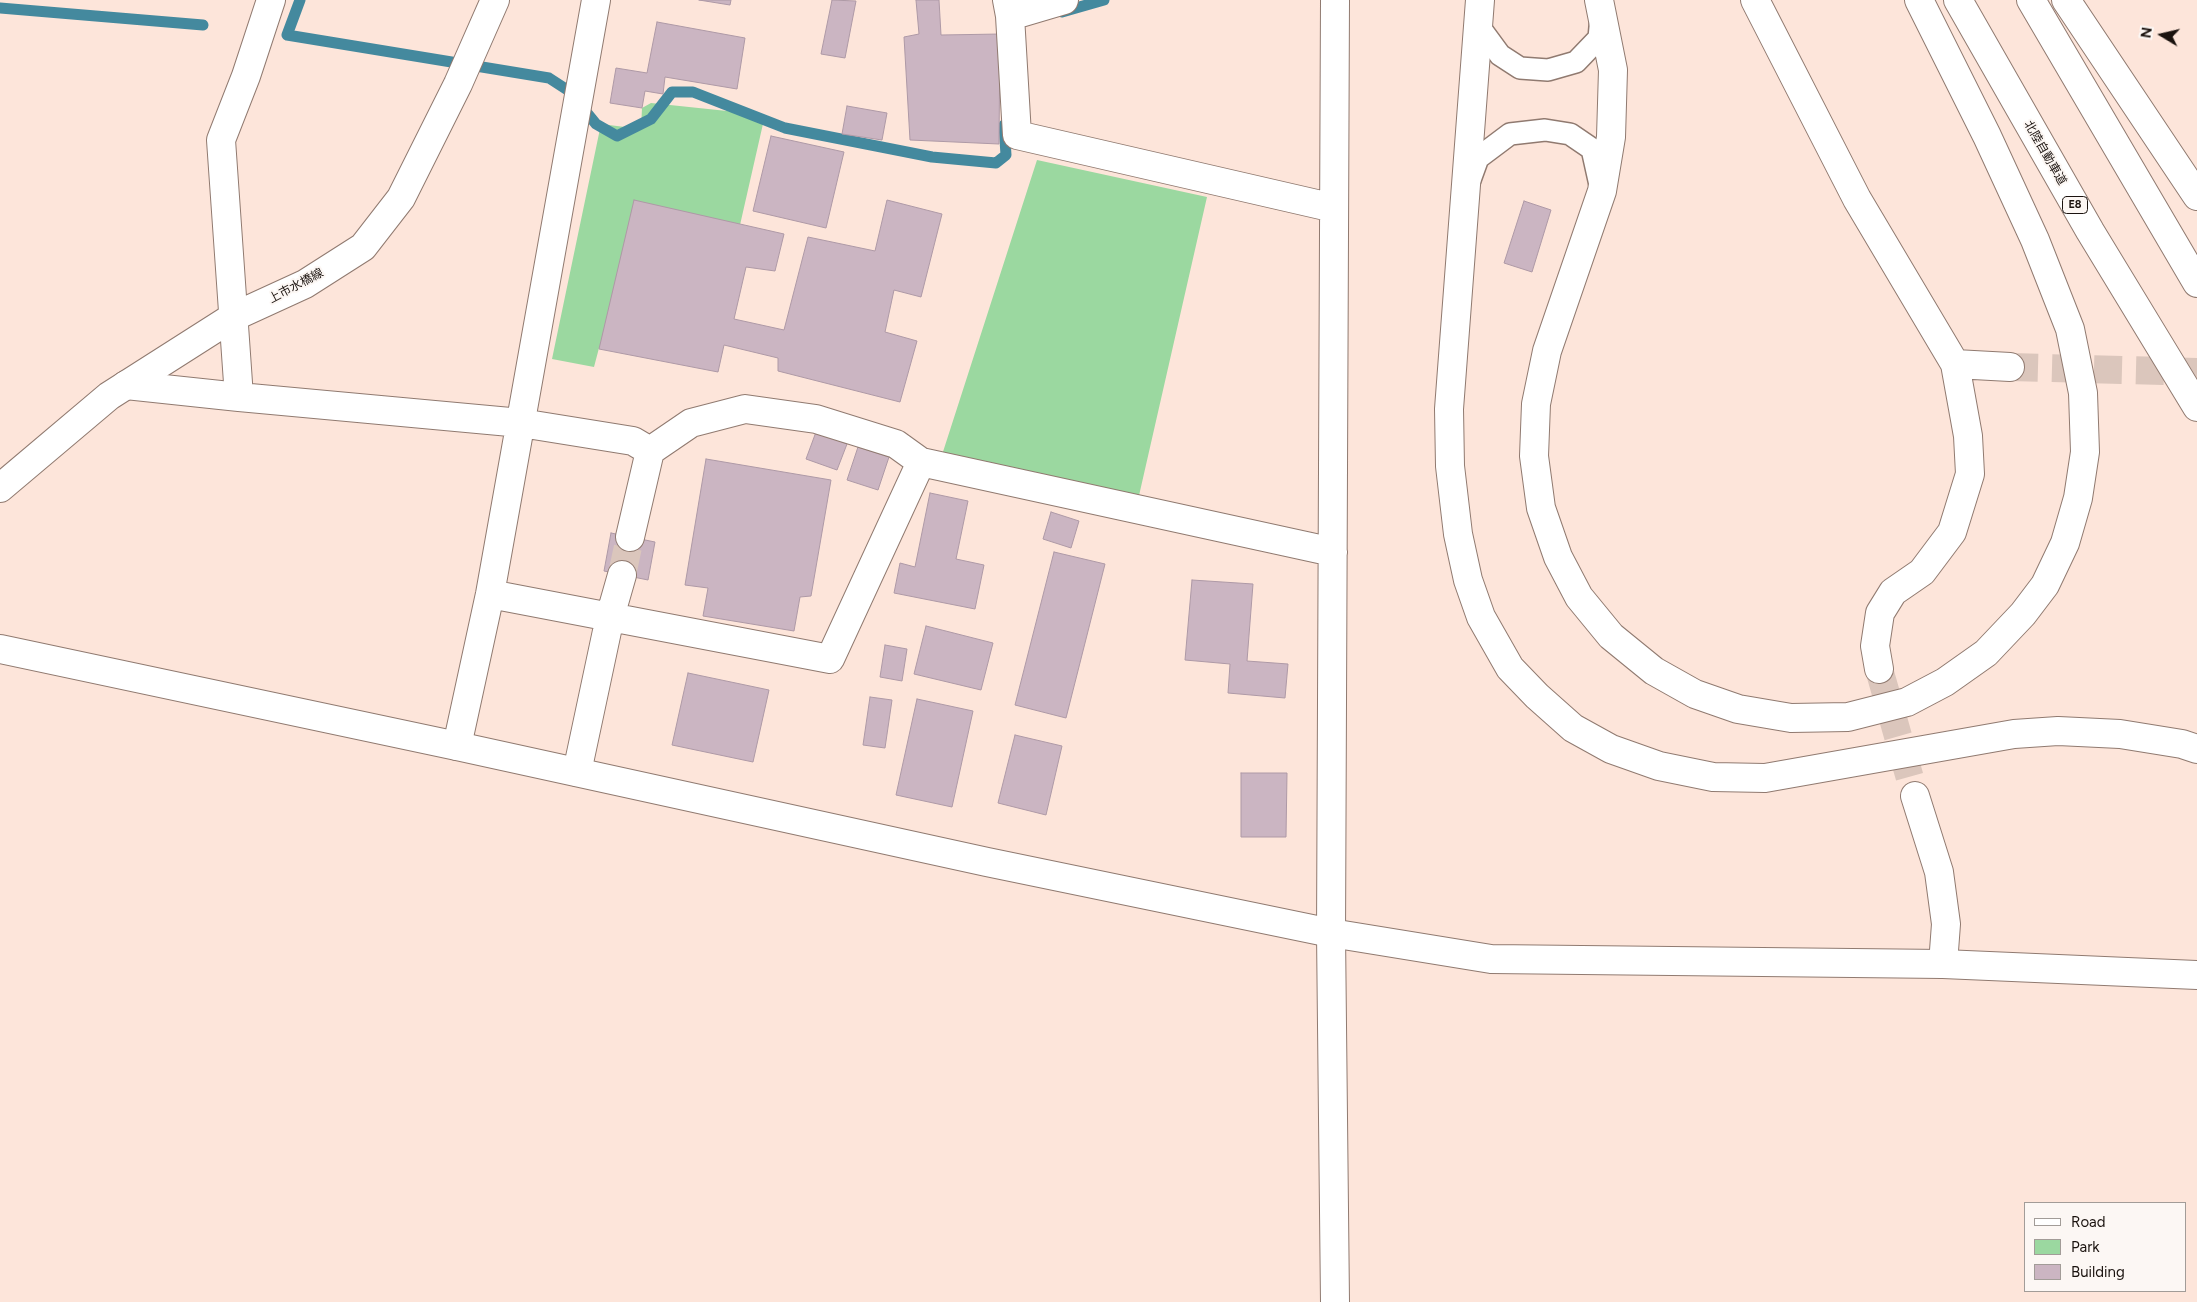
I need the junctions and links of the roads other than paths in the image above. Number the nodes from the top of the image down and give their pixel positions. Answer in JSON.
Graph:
{"nodes":[{"id":1,"x":271,"y":0,"type":"edge"},
{"id":2,"x":495,"y":0,"type":"edge"},
{"id":3,"x":596,"y":0,"type":"edge"},
{"id":4,"x":1064,"y":0,"type":"edge"},
{"id":5,"x":1335,"y":0,"type":"edge"},
{"id":6,"x":1755,"y":0,"type":"edge"},
{"id":7,"x":1919,"y":0,"type":"edge"},
{"id":8,"x":1958,"y":0,"type":"edge"},
{"id":9,"x":2031,"y":0,"type":"edge"},
{"id":10,"x":2066,"y":0,"type":"edge"},
{"id":11,"x":1600,"y":5,"type":"edge"},
{"id":12,"x":1008,"y":8,"type":"edge"},
{"id":13,"x":1479,"y":12,"type":"edge"},
{"id":14,"x":1466,"y":190,"type":"junction"},
{"id":15,"x":1602,"y":191,"type":"junction"},
{"id":16,"x":2197,"y":196,"type":"edge"},
{"id":17,"x":1334,"y":208,"type":"junction"},
{"id":18,"x":2197,"y":283,"type":"edge"},
{"id":19,"x":233,"y":317,"type":"junction"},
{"id":20,"x":1954,"y":364,"type":"junction"},
{"id":21,"x":2010,"y":366,"type":"tunnel mouth"},
{"id":22,"x":126,"y":385,"type":"junction"},
{"id":23,"x":239,"y":398,"type":"junction"},
{"id":24,"x":2197,"y":407,"type":"edge"},
{"id":25,"x":521,"y":423,"type":"junction"},
{"id":26,"x":650,"y":451,"type":"junction"},
{"id":27,"x":921,"y":462,"type":"junction"},
{"id":28,"x":0,"y":488,"type":"edge"},
{"id":29,"x":630,"y":537,"type":"tunnel mouth"},
{"id":30,"x":1333,"y":552,"type":"junction"},
{"id":31,"x":622,"y":575,"type":"tunnel mouth"},
{"id":32,"x":490,"y":594,"type":"junction"},
{"id":33,"x":610,"y":617,"type":"junction"},
{"id":34,"x":0,"y":648,"type":"edge"},
{"id":35,"x":1879,"y":669,"type":"tunnel mouth"},
{"id":36,"x":457,"y":746,"type":"junction"},
{"id":37,"x":2197,"y":749,"type":"edge"},
{"id":38,"x":577,"y":772,"type":"junction"},
{"id":39,"x":1915,"y":796,"type":"tunnel mouth"},
{"id":40,"x":1331,"y":933,"type":"junction"},
{"id":41,"x":1943,"y":964,"type":"junction"},
{"id":42,"x":2197,"y":975,"type":"edge"},
{"id":43,"x":1335,"y":1302,"type":"edge"}],
"edges":[{"from":1,"to":19,"type":"main road"},
{"from":2,"to":19,"type":"main road","name":"上市水橋線"},
{"from":3,"to":25,"type":"main road"},
{"from":4,"to":12,"type":"main road"},
{"from":5,"to":17,"type":"main road"},
{"from":6,"to":20,"type":"main road"},
{"from":7,"to":15,"type":"main road"},
{"from":8,"to":24,"type":"main road","name":"北陸自動車道","number":"E8"},
{"from":9,"to":18,"type":"main road"},
{"from":10,"to":16,"type":"main road"},
{"from":11,"to":13,"type":"lane"},
{"from":11,"to":15,"type":"main road"},
{"from":12,"to":17,"type":"main road"},
{"from":13,"to":14,"type":"main road"},
{"from":14,"to":15,"type":"lane"},
{"from":14,"to":37,"type":"main road"},
{"from":17,"to":30,"type":"main road"},
{"from":19,"to":22,"type":"main road","name":"上市水橋線"},
{"from":19,"to":23,"type":"main road"},
{"from":20,"to":21,"type":"main road"},
{"from":20,"to":35,"type":"main road"},
{"from":22,"to":23,"type":"main road"},
{"from":22,"to":28,"type":"main road","name":"上市水橋線"},
{"from":23,"to":25,"type":"main road"},
{"from":25,"to":26,"type":"main road"},
{"from":25,"to":32,"type":"main road"},
{"from":26,"to":27,"type":"main road"},
{"from":26,"to":29,"type":"main road"},
{"from":27,"to":30,"type":"main road"},
{"from":27,"to":33,"type":"main road"},
{"from":30,"to":40,"type":"main road"},
{"from":31,"to":33,"type":"main road"},
{"from":32,"to":33,"type":"main road"},
{"from":32,"to":36,"type":"main road"},
{"from":33,"to":38,"type":"main road"},
{"from":34,"to":36,"type":"main road"},
{"from":36,"to":38,"type":"main road"},
{"from":38,"to":40,"type":"main road"},
{"from":39,"to":41,"type":"main road"},
{"from":40,"to":41,"type":"main road"},
{"from":40,"to":43,"type":"main road"},
{"from":41,"to":42,"type":"main road"}]}
